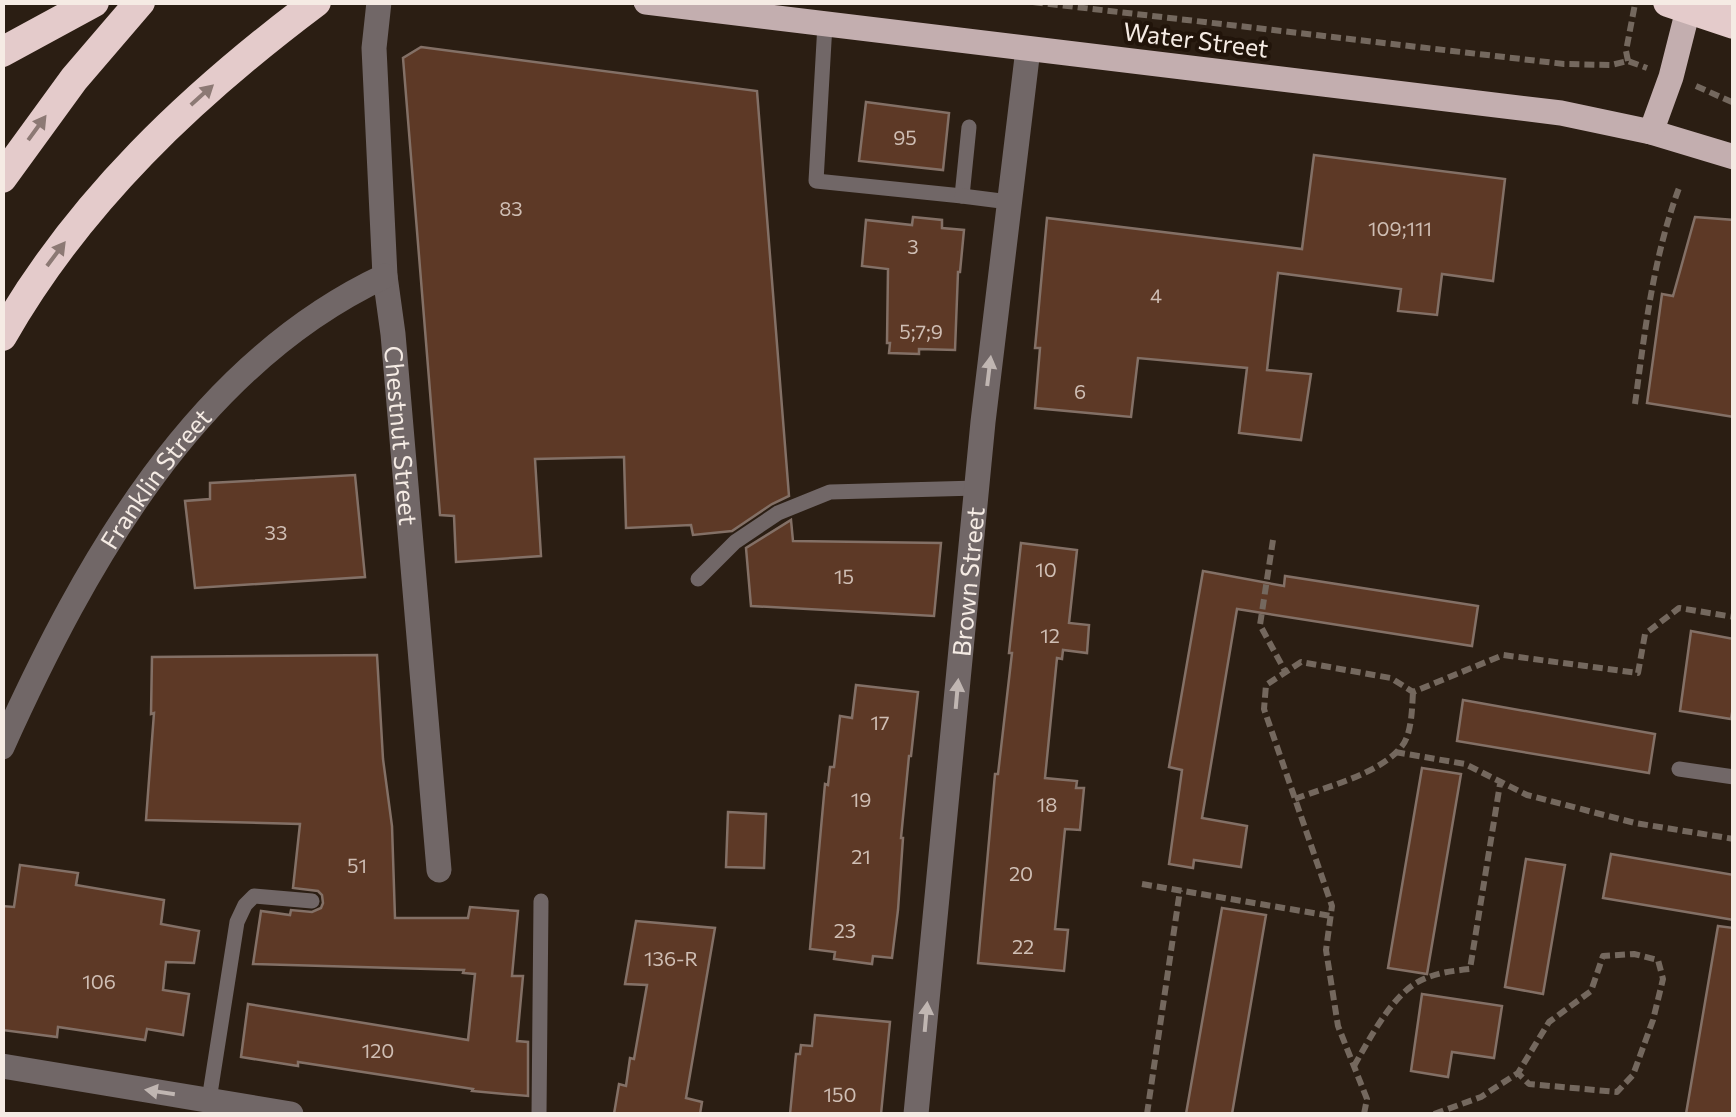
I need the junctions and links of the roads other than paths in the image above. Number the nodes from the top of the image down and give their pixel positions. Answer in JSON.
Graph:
{"nodes":[{"id":1,"x":94,"y":2,"type":"edge"},
{"id":2,"x":140,"y":2,"type":"edge"},
{"id":3,"x":316,"y":2,"type":"edge"},
{"id":4,"x":379,"y":2,"type":"edge"},
{"id":5,"x":646,"y":2,"type":"edge"},
{"id":6,"x":1668,"y":2,"type":"edge"},
{"id":7,"x":1690,"y":2,"type":"edge"},
{"id":8,"x":1725,"y":2,"type":"edge"},
{"id":9,"x":1734,"y":7,"type":"edge"},
{"id":10,"x":824,"y":24,"type":"junction"},
{"id":11,"x":1734,"y":24,"type":"edge"},
{"id":12,"x":1028,"y":48,"type":"junction"},
{"id":13,"x":2,"y":52,"type":"edge"},
{"id":14,"x":969,"y":127,"type":"dead end"},
{"id":15,"x":1651,"y":132,"type":"junction"},
{"id":16,"x":1734,"y":158,"type":"edge"},
{"id":17,"x":2,"y":178,"type":"edge"},
{"id":18,"x":962,"y":196,"type":"junction"},
{"id":19,"x":1009,"y":202,"type":"junction"},
{"id":20,"x":386,"y":276,"type":"junction"},
{"id":21,"x":2,"y":336,"type":"edge"},
{"id":22,"x":976,"y":488,"type":"junction"},
{"id":23,"x":698,"y":580,"type":"dead end"},
{"id":24,"x":2,"y":747,"type":"edge"},
{"id":25,"x":1679,"y":769,"type":"dead end"},
{"id":26,"x":1734,"y":777,"type":"edge"},
{"id":27,"x":439,"y":870,"type":"dead end"},
{"id":28,"x":312,"y":900,"type":"dead end"},
{"id":29,"x":541,"y":901,"type":"dead end"},
{"id":30,"x":2,"y":1066,"type":"edge"},
{"id":31,"x":208,"y":1100,"type":"junction"},
{"id":32,"x":290,"y":1114,"type":"edge"},
{"id":33,"x":539,"y":1114,"type":"edge"},
{"id":34,"x":916,"y":1114,"type":"edge"}],
"edges":[{"from":1,"to":13,"type":"highway"},
{"from":17,"to":2,"type":"highway","one_way":true},
{"from":21,"to":3,"type":"highway","one_way":true},
{"from":4,"to":20,"type":"street","name":"Chestnut Street"},
{"from":5,"to":10,"type":"main road","name":"Water Street"},
{"from":6,"to":11,"type":"highway","bridge":true},
{"from":7,"to":15,"type":"main road"},
{"from":8,"to":9,"type":"highway"},
{"from":10,"to":12,"type":"main road","name":"Water Street"},
{"from":10,"to":18,"type":"lane"},
{"from":12,"to":15,"type":"main road","name":"Water Street"},
{"from":12,"to":19,"type":"street","name":"Brown Street"},
{"from":14,"to":18,"type":"lane"},
{"from":15,"to":16,"type":"main road","name":"Water Street"},
{"from":18,"to":19,"type":"lane"},
{"from":22,"to":19,"type":"street","name":"Brown Street","one_way":true},
{"from":20,"to":24,"type":"street","name":"Franklin Street"},
{"from":20,"to":27,"type":"street","name":"Chestnut Street"},
{"from":22,"to":23,"type":"lane"},
{"from":34,"to":22,"type":"street","name":"Brown Street","one_way":true},
{"from":25,"to":26,"type":"lane"},
{"from":28,"to":31,"type":"lane"},
{"from":29,"to":33,"type":"lane"},
{"from":31,"to":30,"type":"street","one_way":true},
{"from":31,"to":32,"type":"street"}]}
